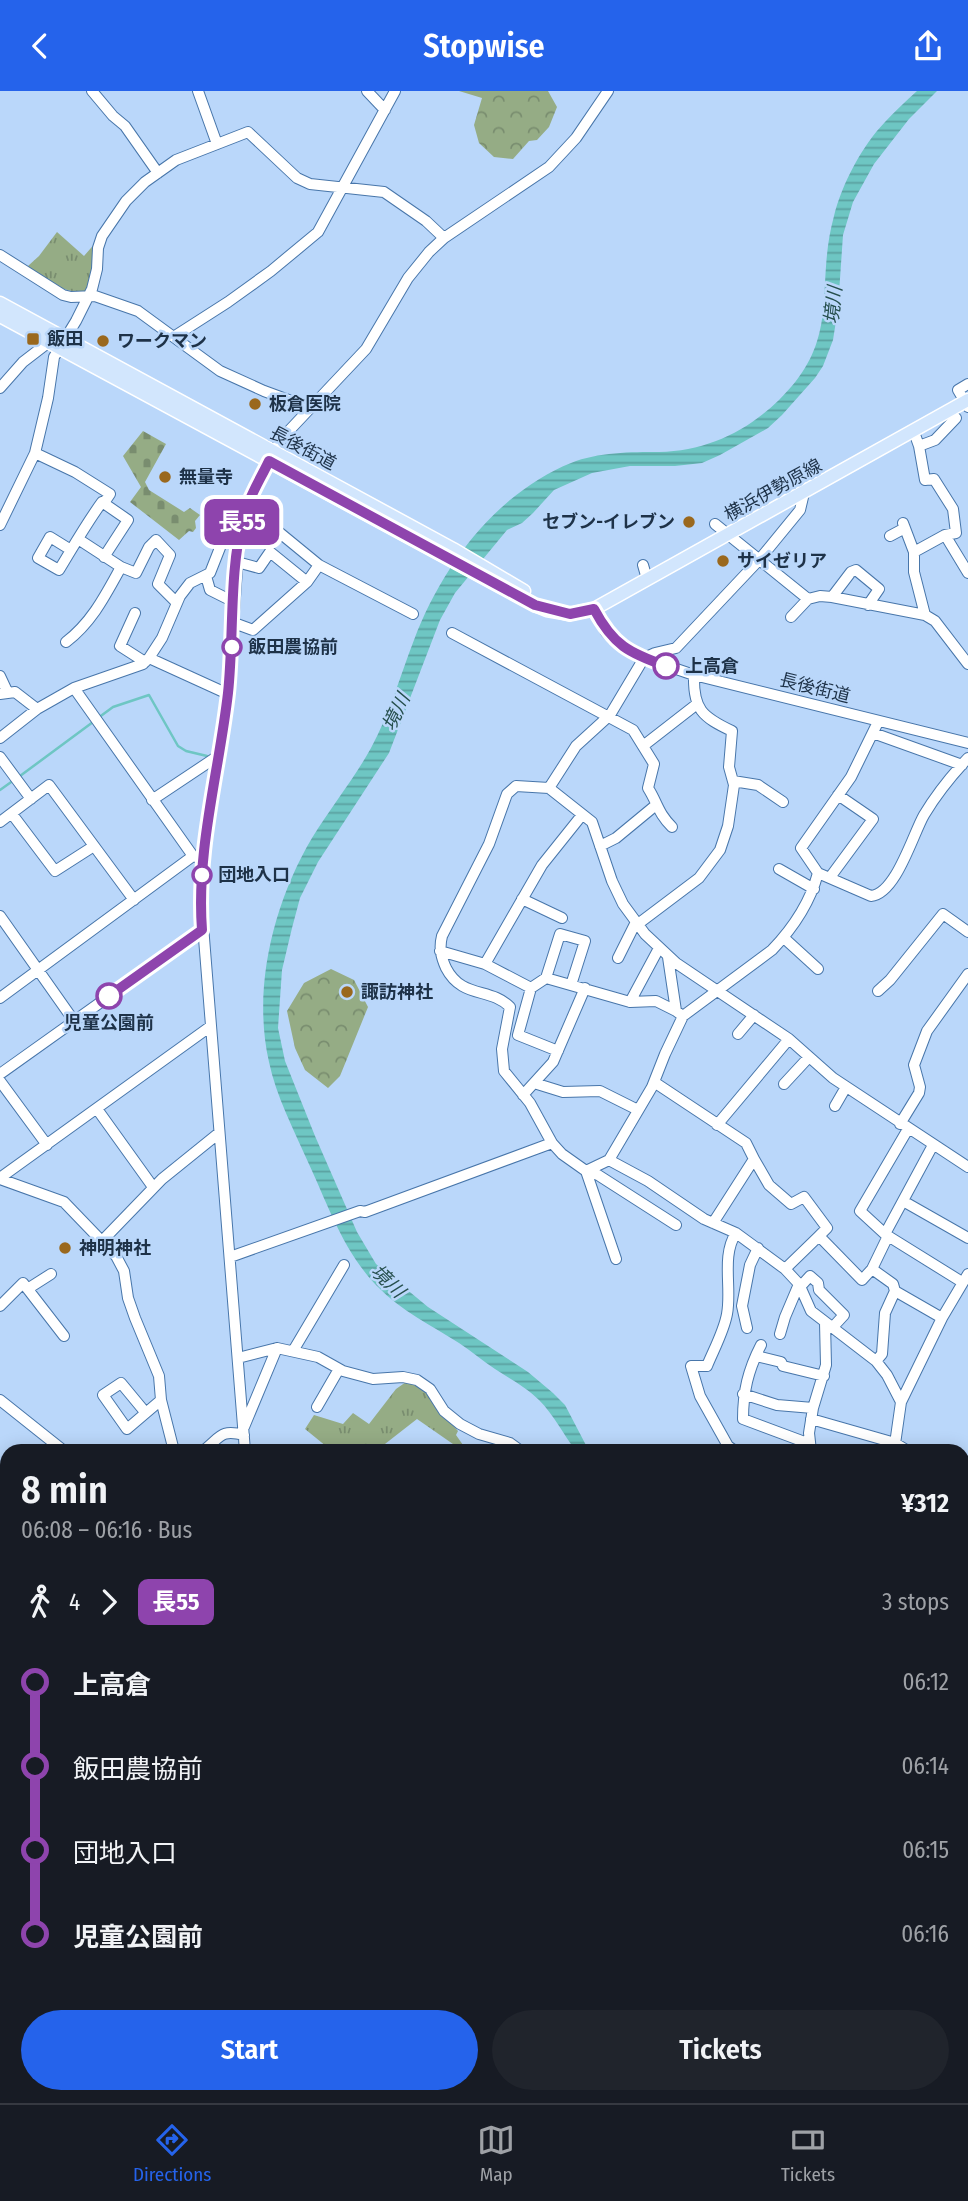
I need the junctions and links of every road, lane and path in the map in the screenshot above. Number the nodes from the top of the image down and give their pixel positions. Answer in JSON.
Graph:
{"nodes":[{"id":1,"x":92,"y":91,"type":"edge"},
{"id":2,"x":198,"y":91,"type":"edge"},
{"id":3,"x":367,"y":91,"type":"edge"},
{"id":4,"x":395,"y":91,"type":"edge"},
{"id":5,"x":608,"y":91,"type":"edge"},
{"id":6,"x":385,"y":110,"type":"junction"},
{"id":7,"x":217,"y":144,"type":"junction"},
{"id":8,"x":158,"y":173,"type":"junction"},
{"id":9,"x":342,"y":188,"type":"junction"},
{"id":10,"x":444,"y":238,"type":"junction"},
{"id":11,"x":0,"y":255,"type":"edge"},
{"id":12,"x":89,"y":296,"type":"junction"},
{"id":13,"x":0,"y":303,"type":"edge"},
{"id":14,"x":0,"y":316,"type":"edge"},
{"id":15,"x":175,"y":336,"type":"junction"},
{"id":16,"x":58,"y":343,"type":"junction"},
{"id":17,"x":968,"y":384,"type":"edge"},
{"id":18,"x":0,"y":388,"type":"edge"},
{"id":19,"x":967,"y":403,"type":"edge"},
{"id":20,"x":310,"y":408,"type":"junction"},
{"id":21,"x":956,"y":418,"type":"dead end"},
{"id":22,"x":914,"y":432,"type":"junction"},
{"id":23,"x":919,"y":446,"type":"junction"},
{"id":24,"x":35,"y":453,"type":"junction"},
{"id":25,"x":271,"y":456,"type":"junction"},
{"id":26,"x":804,"y":493,"type":"junction"},
{"id":27,"x":104,"y":503,"type":"junction"},
{"id":28,"x":269,"y":524,"type":"dead end"},
{"id":29,"x":715,"y":524,"type":"dead end"},
{"id":30,"x":0,"y":525,"type":"edge"},
{"id":31,"x":240,"y":529,"type":"junction"},
{"id":32,"x":956,"y":533,"type":"junction"},
{"id":33,"x":728,"y":534,"type":"junction"},
{"id":34,"x":890,"y":535,"type":"dead end"},
{"id":35,"x":945,"y":535,"type":"junction"},
{"id":36,"x":968,"y":536,"type":"edge"},
{"id":37,"x":78,"y":539,"type":"junction"},
{"id":38,"x":71,"y":550,"type":"dead end"},
{"id":39,"x":914,"y":552,"type":"junction"},
{"id":40,"x":104,"y":557,"type":"junction"},
{"id":41,"x":760,"y":560,"type":"junction"},
{"id":42,"x":237,"y":562,"type":"junction"},
{"id":43,"x":319,"y":565,"type":"junction"},
{"id":44,"x":643,"y":565,"type":"dead end"},
{"id":45,"x":121,"y":568,"type":"junction"},
{"id":46,"x":968,"y":573,"type":"edge"},
{"id":47,"x":206,"y":576,"type":"junction"},
{"id":48,"x":647,"y":579,"type":"junction"},
{"id":49,"x":307,"y":582,"type":"junction"},
{"id":50,"x":832,"y":597,"type":"junction"},
{"id":51,"x":808,"y":599,"type":"junction"},
{"id":52,"x":176,"y":602,"type":"junction"},
{"id":53,"x":234,"y":602,"type":"junction"},
{"id":54,"x":867,"y":605,"type":"junction"},
{"id":55,"x":594,"y":609,"type":"junction"},
{"id":56,"x":135,"y":613,"type":"dead end"},
{"id":57,"x":413,"y":614,"type":"dead end"},
{"id":58,"x":925,"y":615,"type":"junction"},
{"id":59,"x":791,"y":617,"type":"dead end"},
{"id":60,"x":234,"y":623,"type":"junction"},
{"id":61,"x":452,"y":633,"type":"dead end"},
{"id":62,"x":66,"y":642,"type":"dead end"},
{"id":63,"x":644,"y":658,"type":"junction"},
{"id":64,"x":147,"y":660,"type":"junction"},
{"id":65,"x":968,"y":664,"type":"edge"},
{"id":66,"x":694,"y":675,"type":"junction"},
{"id":67,"x":0,"y":676,"type":"edge"},
{"id":68,"x":74,"y":688,"type":"junction"},
{"id":69,"x":4,"y":693,"type":"edge"},
{"id":70,"x":228,"y":694,"type":"junction"},
{"id":71,"x":697,"y":704,"type":"junction"},
{"id":72,"x":37,"y":709,"type":"junction"},
{"id":73,"x":610,"y":715,"type":"junction"},
{"id":74,"x":878,"y":722,"type":"junction"},
{"id":75,"x":873,"y":733,"type":"junction"},
{"id":76,"x":0,"y":738,"type":"edge"},
{"id":77,"x":968,"y":743,"type":"edge"},
{"id":78,"x":643,"y":746,"type":"junction"},
{"id":79,"x":218,"y":756,"type":"junction"},
{"id":80,"x":0,"y":757,"type":"edge"},
{"id":81,"x":965,"y":761,"type":"edge"},
{"id":82,"x":733,"y":781,"type":"junction"},
{"id":83,"x":549,"y":788,"type":"junction"},
{"id":84,"x":838,"y":795,"type":"junction"},
{"id":85,"x":31,"y":799,"type":"junction"},
{"id":86,"x":152,"y":800,"type":"junction"},
{"id":87,"x":783,"y":802,"type":"dead end"},
{"id":88,"x":656,"y":805,"type":"junction"},
{"id":89,"x":12,"y":814,"type":"junction"},
{"id":90,"x":582,"y":815,"type":"junction"},
{"id":91,"x":0,"y":822,"type":"edge"},
{"id":92,"x":672,"y":827,"type":"dead end"},
{"id":93,"x":94,"y":846,"type":"junction"},
{"id":94,"x":600,"y":846,"type":"junction"},
{"id":95,"x":198,"y":857,"type":"junction"},
{"id":96,"x":779,"y":869,"type":"dead end"},
{"id":97,"x":818,"y":873,"type":"junction"},
{"id":98,"x":831,"y":876,"type":"junction"},
{"id":99,"x":814,"y":889,"type":"junction"},
{"id":100,"x":522,"y":899,"type":"junction"},
{"id":101,"x":134,"y":900,"type":"junction"},
{"id":102,"x":0,"y":916,"type":"edge"},
{"id":103,"x":562,"y":918,"type":"dead end"},
{"id":104,"x":637,"y":923,"type":"junction"},
{"id":105,"x":202,"y":930,"type":"junction"},
{"id":106,"x":968,"y":933,"type":"edge"},
{"id":107,"x":784,"y":938,"type":"junction"},
{"id":108,"x":659,"y":948,"type":"junction"},
{"id":109,"x":440,"y":951,"type":"junction"},
{"id":110,"x":668,"y":957,"type":"junction"},
{"id":111,"x":618,"y":958,"type":"dead end"},
{"id":112,"x":485,"y":964,"type":"junction"},
{"id":113,"x":818,"y":969,"type":"dead end"},
{"id":114,"x":39,"y":970,"type":"junction"},
{"id":115,"x":968,"y":974,"type":"edge"},
{"id":116,"x":545,"y":978,"type":"junction"},
{"id":117,"x":571,"y":985,"type":"junction"},
{"id":118,"x":531,"y":988,"type":"junction"},
{"id":119,"x":585,"y":988,"type":"junction"},
{"id":120,"x":716,"y":990,"type":"junction"},
{"id":121,"x":878,"y":991,"type":"dead end"},
{"id":122,"x":0,"y":997,"type":"edge"},
{"id":123,"x":630,"y":1002,"type":"junction"},
{"id":124,"x":680,"y":1013,"type":"junction"},
{"id":125,"x":754,"y":1016,"type":"junction"},
{"id":126,"x":74,"y":1021,"type":"junction"},
{"id":127,"x":211,"y":1026,"type":"junction"},
{"id":128,"x":738,"y":1034,"type":"dead end"},
{"id":129,"x":789,"y":1039,"type":"junction"},
{"id":130,"x":558,"y":1051,"type":"junction"},
{"id":131,"x":809,"y":1057,"type":"junction"},
{"id":132,"x":0,"y":1075,"type":"edge"},
{"id":133,"x":0,"y":1081,"type":"edge"},
{"id":134,"x":654,"y":1082,"type":"junction"},
{"id":135,"x":534,"y":1083,"type":"junction"},
{"id":136,"x":783,"y":1084,"type":"dead end"},
{"id":137,"x":846,"y":1087,"type":"junction"},
{"id":138,"x":523,"y":1095,"type":"junction"},
{"id":139,"x":835,"y":1106,"type":"dead end"},
{"id":140,"x":97,"y":1109,"type":"junction"},
{"id":141,"x":638,"y":1111,"type":"junction"},
{"id":142,"x":717,"y":1125,"type":"junction"},
{"id":143,"x":904,"y":1126,"type":"junction"},
{"id":144,"x":219,"y":1133,"type":"junction"},
{"id":145,"x":552,"y":1143,"type":"junction"},
{"id":146,"x":47,"y":1145,"type":"junction"},
{"id":147,"x":933,"y":1145,"type":"junction"},
{"id":148,"x":754,"y":1159,"type":"junction"},
{"id":149,"x":609,"y":1160,"type":"junction"},
{"id":150,"x":968,"y":1167,"type":"edge"},
{"id":151,"x":586,"y":1171,"type":"junction"},
{"id":152,"x":0,"y":1179,"type":"edge"},
{"id":153,"x":153,"y":1187,"type":"junction"},
{"id":154,"x":903,"y":1201,"type":"junction"},
{"id":155,"x":713,"y":1223,"type":"junction"},
{"id":156,"x":676,"y":1225,"type":"dead end"},
{"id":157,"x":736,"y":1233,"type":"junction"},
{"id":158,"x":886,"y":1235,"type":"junction"},
{"id":159,"x":819,"y":1236,"type":"junction"},
{"id":160,"x":968,"y":1238,"type":"edge"},
{"id":161,"x":103,"y":1240,"type":"junction"},
{"id":162,"x":758,"y":1248,"type":"junction"},
{"id":163,"x":230,"y":1257,"type":"junction"},
{"id":164,"x":616,"y":1259,"type":"dead end"},
{"id":165,"x":344,"y":1265,"type":"dead end"},
{"id":166,"x":785,"y":1269,"type":"junction"},
{"id":167,"x":872,"y":1269,"type":"junction"},
{"id":168,"x":51,"y":1274,"type":"dead end"},
{"id":169,"x":965,"y":1278,"type":"edge"},
{"id":170,"x":799,"y":1285,"type":"junction"},
{"id":171,"x":29,"y":1288,"type":"junction"},
{"id":172,"x":895,"y":1291,"type":"junction"},
{"id":173,"x":0,"y":1306,"type":"edge"},
{"id":174,"x":942,"y":1318,"type":"junction"},
{"id":175,"x":828,"y":1325,"type":"junction"},
{"id":176,"x":747,"y":1328,"type":"dead end"},
{"id":177,"x":780,"y":1334,"type":"dead end"},
{"id":178,"x":64,"y":1336,"type":"dead end"},
{"id":179,"x":761,"y":1345,"type":"dead end"},
{"id":180,"x":277,"y":1348,"type":"junction"},
{"id":181,"x":293,"y":1351,"type":"junction"},
{"id":182,"x":756,"y":1356,"type":"junction"},
{"id":183,"x":238,"y":1358,"type":"junction"},
{"id":184,"x":876,"y":1361,"type":"junction"},
{"id":185,"x":339,"y":1369,"type":"junction"},
{"id":186,"x":824,"y":1376,"type":"junction"},
{"id":187,"x":743,"y":1394,"type":"junction"},
{"id":188,"x":0,"y":1400,"type":"edge"},
{"id":189,"x":161,"y":1400,"type":"junction"},
{"id":190,"x":901,"y":1402,"type":"junction"},
{"id":191,"x":317,"y":1407,"type":"dead end"},
{"id":192,"x":813,"y":1408,"type":"junction"},
{"id":193,"x":145,"y":1412,"type":"junction"},
{"id":194,"x":811,"y":1419,"type":"junction"},
{"id":195,"x":244,"y":1431,"type":"junction"},
{"id":196,"x":55,"y":1444,"type":"edge"},
{"id":197,"x":172,"y":1444,"type":"edge"},
{"id":198,"x":211,"y":1444,"type":"edge"},
{"id":199,"x":245,"y":1444,"type":"edge"},
{"id":200,"x":511,"y":1444,"type":"edge"},
{"id":201,"x":727,"y":1444,"type":"edge"},
{"id":202,"x":803,"y":1444,"type":"edge"},
{"id":203,"x":810,"y":1444,"type":"edge"},
{"id":204,"x":885,"y":1444,"type":"edge"},
{"id":205,"x":894,"y":1444,"type":"edge"}],
"edges":[{"from":1,"to":8,"type":"street"},
{"from":2,"to":7,"type":"street"},
{"from":3,"to":6,"type":"street"},
{"from":4,"to":6,"type":"street"},
{"from":5,"to":10,"type":"street"},
{"from":6,"to":9,"type":"street"},
{"from":7,"to":8,"type":"street"},
{"from":7,"to":9,"type":"street"},
{"from":8,"to":12,"type":"street"},
{"from":9,"to":10,"type":"street"},
{"from":9,"to":15,"type":"street"},
{"from":10,"to":20,"type":"street"},
{"from":11,"to":12,"type":"street"},
{"from":12,"to":15,"type":"street"},
{"from":12,"to":16,"type":"street"},
{"from":13,"to":16,"type":"main road","name":"長後街道"},
{"from":14,"to":16,"type":"main road","name":"長後街道"},
{"from":15,"to":20,"type":"street"},
{"from":16,"to":18,"type":"street"},
{"from":16,"to":24,"type":"street"},
{"from":16,"to":25,"type":"main road","name":"長後街道"},
{"from":17,"to":19,"type":"street"},
{"from":19,"to":22,"type":"main road","name":"横浜伊勢原線"},
{"from":20,"to":25,"type":"street"},
{"from":21,"to":23,"type":"street"},
{"from":22,"to":23,"type":"street"},
{"from":22,"to":26,"type":"main road","name":"横浜伊勢原線"},
{"from":23,"to":32,"type":"street"},
{"from":24,"to":27,"type":"street"},
{"from":24,"to":30,"type":"street"},
{"from":25,"to":31,"type":"street"},
{"from":25,"to":55,"type":"main road","name":"長後街道"},
{"from":26,"to":33,"type":"main road","name":"横浜伊勢原線"},
{"from":26,"to":41,"type":"street"},
{"from":27,"to":37,"type":"street"},
{"from":27,"to":40,"type":"street"},
{"from":28,"to":43,"type":"street"},
{"from":29,"to":33,"type":"street"},
{"from":31,"to":42,"type":"street"},
{"from":31,"to":47,"type":"street"},
{"from":32,"to":35,"type":"street"},
{"from":32,"to":36,"type":"street"},
{"from":33,"to":41,"type":"street"},
{"from":33,"to":48,"type":"main road","name":"横浜伊勢原線"},
{"from":34,"to":39,"type":"street"},
{"from":35,"to":39,"type":"street"},
{"from":35,"to":46,"type":"street"},
{"from":37,"to":38,"type":"street"},
{"from":37,"to":40,"type":"street"},
{"from":39,"to":58,"type":"street"},
{"from":40,"to":45,"type":"street"},
{"from":41,"to":51,"type":"street"},
{"from":41,"to":63,"type":"street"},
{"from":42,"to":49,"type":"street"},
{"from":42,"to":53,"type":"street"},
{"from":43,"to":49,"type":"street"},
{"from":43,"to":57,"type":"street"},
{"from":44,"to":48,"type":"street"},
{"from":45,"to":52,"type":"street"},
{"from":45,"to":62,"type":"street"},
{"from":47,"to":52,"type":"street"},
{"from":47,"to":53,"type":"street"},
{"from":48,"to":55,"type":"main road","name":"横浜伊勢原線"},
{"from":49,"to":60,"type":"street"},
{"from":50,"to":51,"type":"street"},
{"from":50,"to":54,"type":"street"},
{"from":50,"to":54,"type":"street"},
{"from":51,"to":59,"type":"street"},
{"from":52,"to":64,"type":"street"},
{"from":53,"to":60,"type":"street"},
{"from":54,"to":58,"type":"street"},
{"from":55,"to":63,"type":"street","name":"長後街道"},
{"from":56,"to":64,"type":"street"},
{"from":58,"to":65,"type":"street"},
{"from":60,"to":70,"type":"street"},
{"from":61,"to":73,"type":"street"},
{"from":63,"to":66,"type":"street","name":"長後街道"},
{"from":63,"to":73,"type":"street"},
{"from":64,"to":68,"type":"street"},
{"from":64,"to":70,"type":"street"},
{"from":66,"to":71,"type":"street"},
{"from":66,"to":74,"type":"street","name":"長後街道"},
{"from":67,"to":69,"type":"street"},
{"from":68,"to":72,"type":"street"},
{"from":68,"to":86,"type":"street"},
{"from":69,"to":72,"type":"street"},
{"from":70,"to":79,"type":"street"},
{"from":71,"to":78,"type":"street"},
{"from":71,"to":82,"type":"street"},
{"from":72,"to":76,"type":"street"},
{"from":73,"to":78,"type":"street"},
{"from":73,"to":83,"type":"street"},
{"from":74,"to":75,"type":"street"},
{"from":74,"to":77,"type":"street","name":"長後街道"},
{"from":75,"to":81,"type":"street"},
{"from":75,"to":84,"type":"street"},
{"from":78,"to":88,"type":"street"},
{"from":79,"to":86,"type":"street"},
{"from":79,"to":95,"type":"street"},
{"from":80,"to":85,"type":"street"},
{"from":81,"to":98,"type":"street"},
{"from":82,"to":87,"type":"street"},
{"from":82,"to":104,"type":"street"},
{"from":83,"to":90,"type":"street"},
{"from":83,"to":109,"type":"street"},
{"from":84,"to":97,"type":"street"},
{"from":84,"to":98,"type":"street"},
{"from":85,"to":89,"type":"street"},
{"from":85,"to":93,"type":"street"},
{"from":86,"to":95,"type":"street"},
{"from":88,"to":92,"type":"street"},
{"from":88,"to":94,"type":"street"},
{"from":89,"to":91,"type":"street"},
{"from":89,"to":93,"type":"street"},
{"from":90,"to":94,"type":"street"},
{"from":90,"to":100,"type":"street"},
{"from":93,"to":101,"type":"street"},
{"from":94,"to":104,"type":"street"},
{"from":95,"to":101,"type":"street"},
{"from":95,"to":105,"type":"street"},
{"from":96,"to":99,"type":"street"},
{"from":97,"to":98,"type":"street"},
{"from":97,"to":99,"type":"street"},
{"from":99,"to":107,"type":"street"},
{"from":100,"to":103,"type":"street"},
{"from":100,"to":112,"type":"street"},
{"from":101,"to":114,"type":"street"},
{"from":102,"to":114,"type":"street"},
{"from":104,"to":108,"type":"street"},
{"from":104,"to":111,"type":"street"},
{"from":105,"to":126,"type":"street"},
{"from":105,"to":127,"type":"street"},
{"from":106,"to":121,"type":"street"},
{"from":107,"to":113,"type":"street"},
{"from":107,"to":120,"type":"street"},
{"from":108,"to":110,"type":"street"},
{"from":108,"to":123,"type":"street"},
{"from":109,"to":112,"type":"street"},
{"from":109,"to":138,"type":"street"},
{"from":110,"to":120,"type":"street"},
{"from":110,"to":124,"type":"street"},
{"from":112,"to":118,"type":"street"},
{"from":114,"to":122,"type":"street"},
{"from":114,"to":126,"type":"street"},
{"from":115,"to":143,"type":"street"},
{"from":116,"to":117,"type":"street"},
{"from":116,"to":117,"type":"street"},
{"from":116,"to":118,"type":"street"},
{"from":117,"to":119,"type":"street"},
{"from":118,"to":130,"type":"street"},
{"from":119,"to":123,"type":"street"},
{"from":119,"to":130,"type":"street"},
{"from":120,"to":124,"type":"street"},
{"from":120,"to":125,"type":"street"},
{"from":123,"to":124,"type":"street"},
{"from":124,"to":134,"type":"street"},
{"from":125,"to":128,"type":"street"},
{"from":125,"to":129,"type":"street"},
{"from":126,"to":132,"type":"street"},
{"from":127,"to":140,"type":"street"},
{"from":127,"to":144,"type":"street"},
{"from":129,"to":131,"type":"street"},
{"from":129,"to":142,"type":"street"},
{"from":130,"to":135,"type":"street"},
{"from":131,"to":136,"type":"street"},
{"from":131,"to":137,"type":"street"},
{"from":133,"to":146,"type":"street"},
{"from":134,"to":141,"type":"street"},
{"from":134,"to":142,"type":"street"},
{"from":135,"to":138,"type":"street"},
{"from":135,"to":141,"type":"street"},
{"from":137,"to":139,"type":"street"},
{"from":137,"to":143,"type":"street"},
{"from":138,"to":145,"type":"street"},
{"from":140,"to":146,"type":"street"},
{"from":140,"to":153,"type":"street"},
{"from":141,"to":149,"type":"street"},
{"from":142,"to":148,"type":"street"},
{"from":143,"to":147,"type":"street"},
{"from":143,"to":158,"type":"street"},
{"from":144,"to":153,"type":"street"},
{"from":144,"to":163,"type":"street"},
{"from":145,"to":151,"type":"street"},
{"from":145,"to":163,"type":"street"},
{"from":146,"to":152,"type":"street"},
{"from":147,"to":150,"type":"street"},
{"from":147,"to":154,"type":"street"},
{"from":148,"to":155,"type":"street"},
{"from":148,"to":159,"type":"street"},
{"from":149,"to":151,"type":"street"},
{"from":149,"to":155,"type":"street"},
{"from":151,"to":156,"type":"street"},
{"from":151,"to":164,"type":"street"},
{"from":152,"to":161,"type":"street"},
{"from":153,"to":161,"type":"street"},
{"from":154,"to":158,"type":"street"},
{"from":154,"to":160,"type":"street"},
{"from":155,"to":157,"type":"street"},
{"from":157,"to":162,"type":"street"},
{"from":157,"to":201,"type":"street"},
{"from":158,"to":167,"type":"street"},
{"from":158,"to":169,"type":"street"},
{"from":159,"to":166,"type":"street"},
{"from":159,"to":167,"type":"street"},
{"from":161,"to":189,"type":"street"},
{"from":162,"to":166,"type":"street"},
{"from":162,"to":176,"type":"street"},
{"from":163,"to":183,"type":"street"},
{"from":165,"to":181,"type":"street"},
{"from":166,"to":170,"type":"street"},
{"from":167,"to":172,"type":"street"},
{"from":168,"to":171,"type":"street"},
{"from":169,"to":174,"type":"street"},
{"from":170,"to":175,"type":"street"},
{"from":170,"to":175,"type":"street"},
{"from":170,"to":177,"type":"street"},
{"from":171,"to":173,"type":"street"},
{"from":171,"to":178,"type":"street"},
{"from":172,"to":174,"type":"street"},
{"from":172,"to":184,"type":"street"},
{"from":174,"to":190,"type":"street"},
{"from":175,"to":184,"type":"street"},
{"from":175,"to":186,"type":"street"},
{"from":179,"to":182,"type":"street"},
{"from":180,"to":181,"type":"street"},
{"from":180,"to":183,"type":"street"},
{"from":180,"to":195,"type":"street"},
{"from":181,"to":185,"type":"street"},
{"from":182,"to":186,"type":"street"},
{"from":182,"to":187,"type":"street"},
{"from":183,"to":195,"type":"street"},
{"from":184,"to":190,"type":"street"},
{"from":185,"to":191,"type":"street"},
{"from":185,"to":200,"type":"street"},
{"from":186,"to":192,"type":"street"},
{"from":187,"to":192,"type":"street"},
{"from":187,"to":202,"type":"street"},
{"from":188,"to":196,"type":"street"},
{"from":189,"to":193,"type":"street"},
{"from":189,"to":197,"type":"street"},
{"from":190,"to":205,"type":"street"},
{"from":192,"to":194,"type":"street"},
{"from":193,"to":193,"type":"street"},
{"from":194,"to":203,"type":"street"},
{"from":194,"to":204,"type":"street"},
{"from":195,"to":198,"type":"street"},
{"from":195,"to":199,"type":"street"}]}
